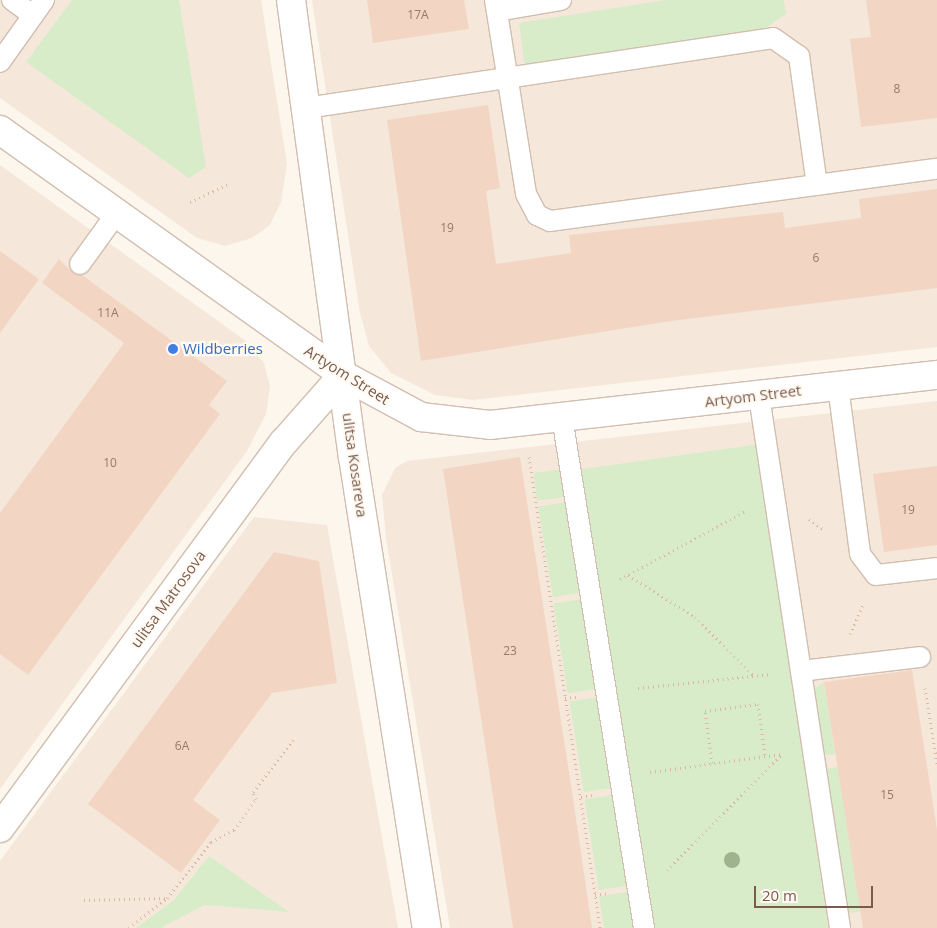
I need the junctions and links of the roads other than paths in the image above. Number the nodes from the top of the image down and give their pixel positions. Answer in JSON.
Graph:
{"nodes":[{"id":1,"x":12,"y":0,"type":"edge"},
{"id":2,"x":291,"y":0,"type":"edge"},
{"id":3,"x":550,"y":1,"type":"edge"},
{"id":4,"x":496,"y":6,"type":"edge"},
{"id":5,"x":39,"y":8,"type":"edge"},
{"id":6,"x":0,"y":62,"type":"edge"},
{"id":7,"x":508,"y":81,"type":"junction"},
{"id":8,"x":306,"y":108,"type":"junction"},
{"id":9,"x":0,"y":130,"type":"edge"},
{"id":10,"x":937,"y":169,"type":"edge"},
{"id":11,"x":817,"y":185,"type":"junction"},
{"id":12,"x":116,"y":214,"type":"junction"},
{"id":13,"x":80,"y":264,"type":"dead end"},
{"id":14,"x":937,"y":374,"type":"edge"},
{"id":15,"x":343,"y":375,"type":"junction"},
{"id":16,"x":838,"y":386,"type":"junction"},
{"id":17,"x":759,"y":396,"type":"junction"},
{"id":18,"x":562,"y":417,"type":"junction"},
{"id":19,"x":937,"y":568,"type":"edge"},
{"id":20,"x":920,"y":657,"type":"road end"},
{"id":21,"x":801,"y":671,"type":"junction"},
{"id":22,"x":0,"y":828,"type":"edge"},
{"id":23,"x":427,"y":928,"type":"edge"},
{"id":24,"x":644,"y":928,"type":"edge"},
{"id":25,"x":840,"y":928,"type":"edge"}],
"edges":[{"from":1,"to":5,"type":"lane"},
{"from":2,"to":8,"type":"street","name":"ulitsa Kosareva"},
{"from":3,"to":4,"type":"lane"},
{"from":4,"to":7,"type":"lane"},
{"from":5,"to":6,"type":"lane"},
{"from":7,"to":8,"type":"lane"},
{"from":7,"to":11,"type":"lane"},
{"from":7,"to":11,"type":"lane"},
{"from":8,"to":15,"type":"street","name":"ulitsa Kosareva"},
{"from":9,"to":12,"type":"street","name":"Artyom Street"},
{"from":10,"to":11,"type":"lane"},
{"from":12,"to":13,"type":"lane"},
{"from":12,"to":15,"type":"street","name":"Artyom Street"},
{"from":14,"to":16,"type":"street","name":"Artyom Street"},
{"from":15,"to":18,"type":"street","name":"Artyom Street"},
{"from":15,"to":22,"type":"street","name":"ulitsa Matrosova"},
{"from":15,"to":23,"type":"street","name":"ulitsa Kosareva"},
{"from":16,"to":17,"type":"street","name":"Artyom Street"},
{"from":16,"to":19,"type":"lane"},
{"from":17,"to":18,"type":"street","name":"Artyom Street"},
{"from":17,"to":21,"type":"lane"},
{"from":18,"to":24,"type":"lane"},
{"from":20,"to":21,"type":"lane"},
{"from":21,"to":25,"type":"lane"}]}
